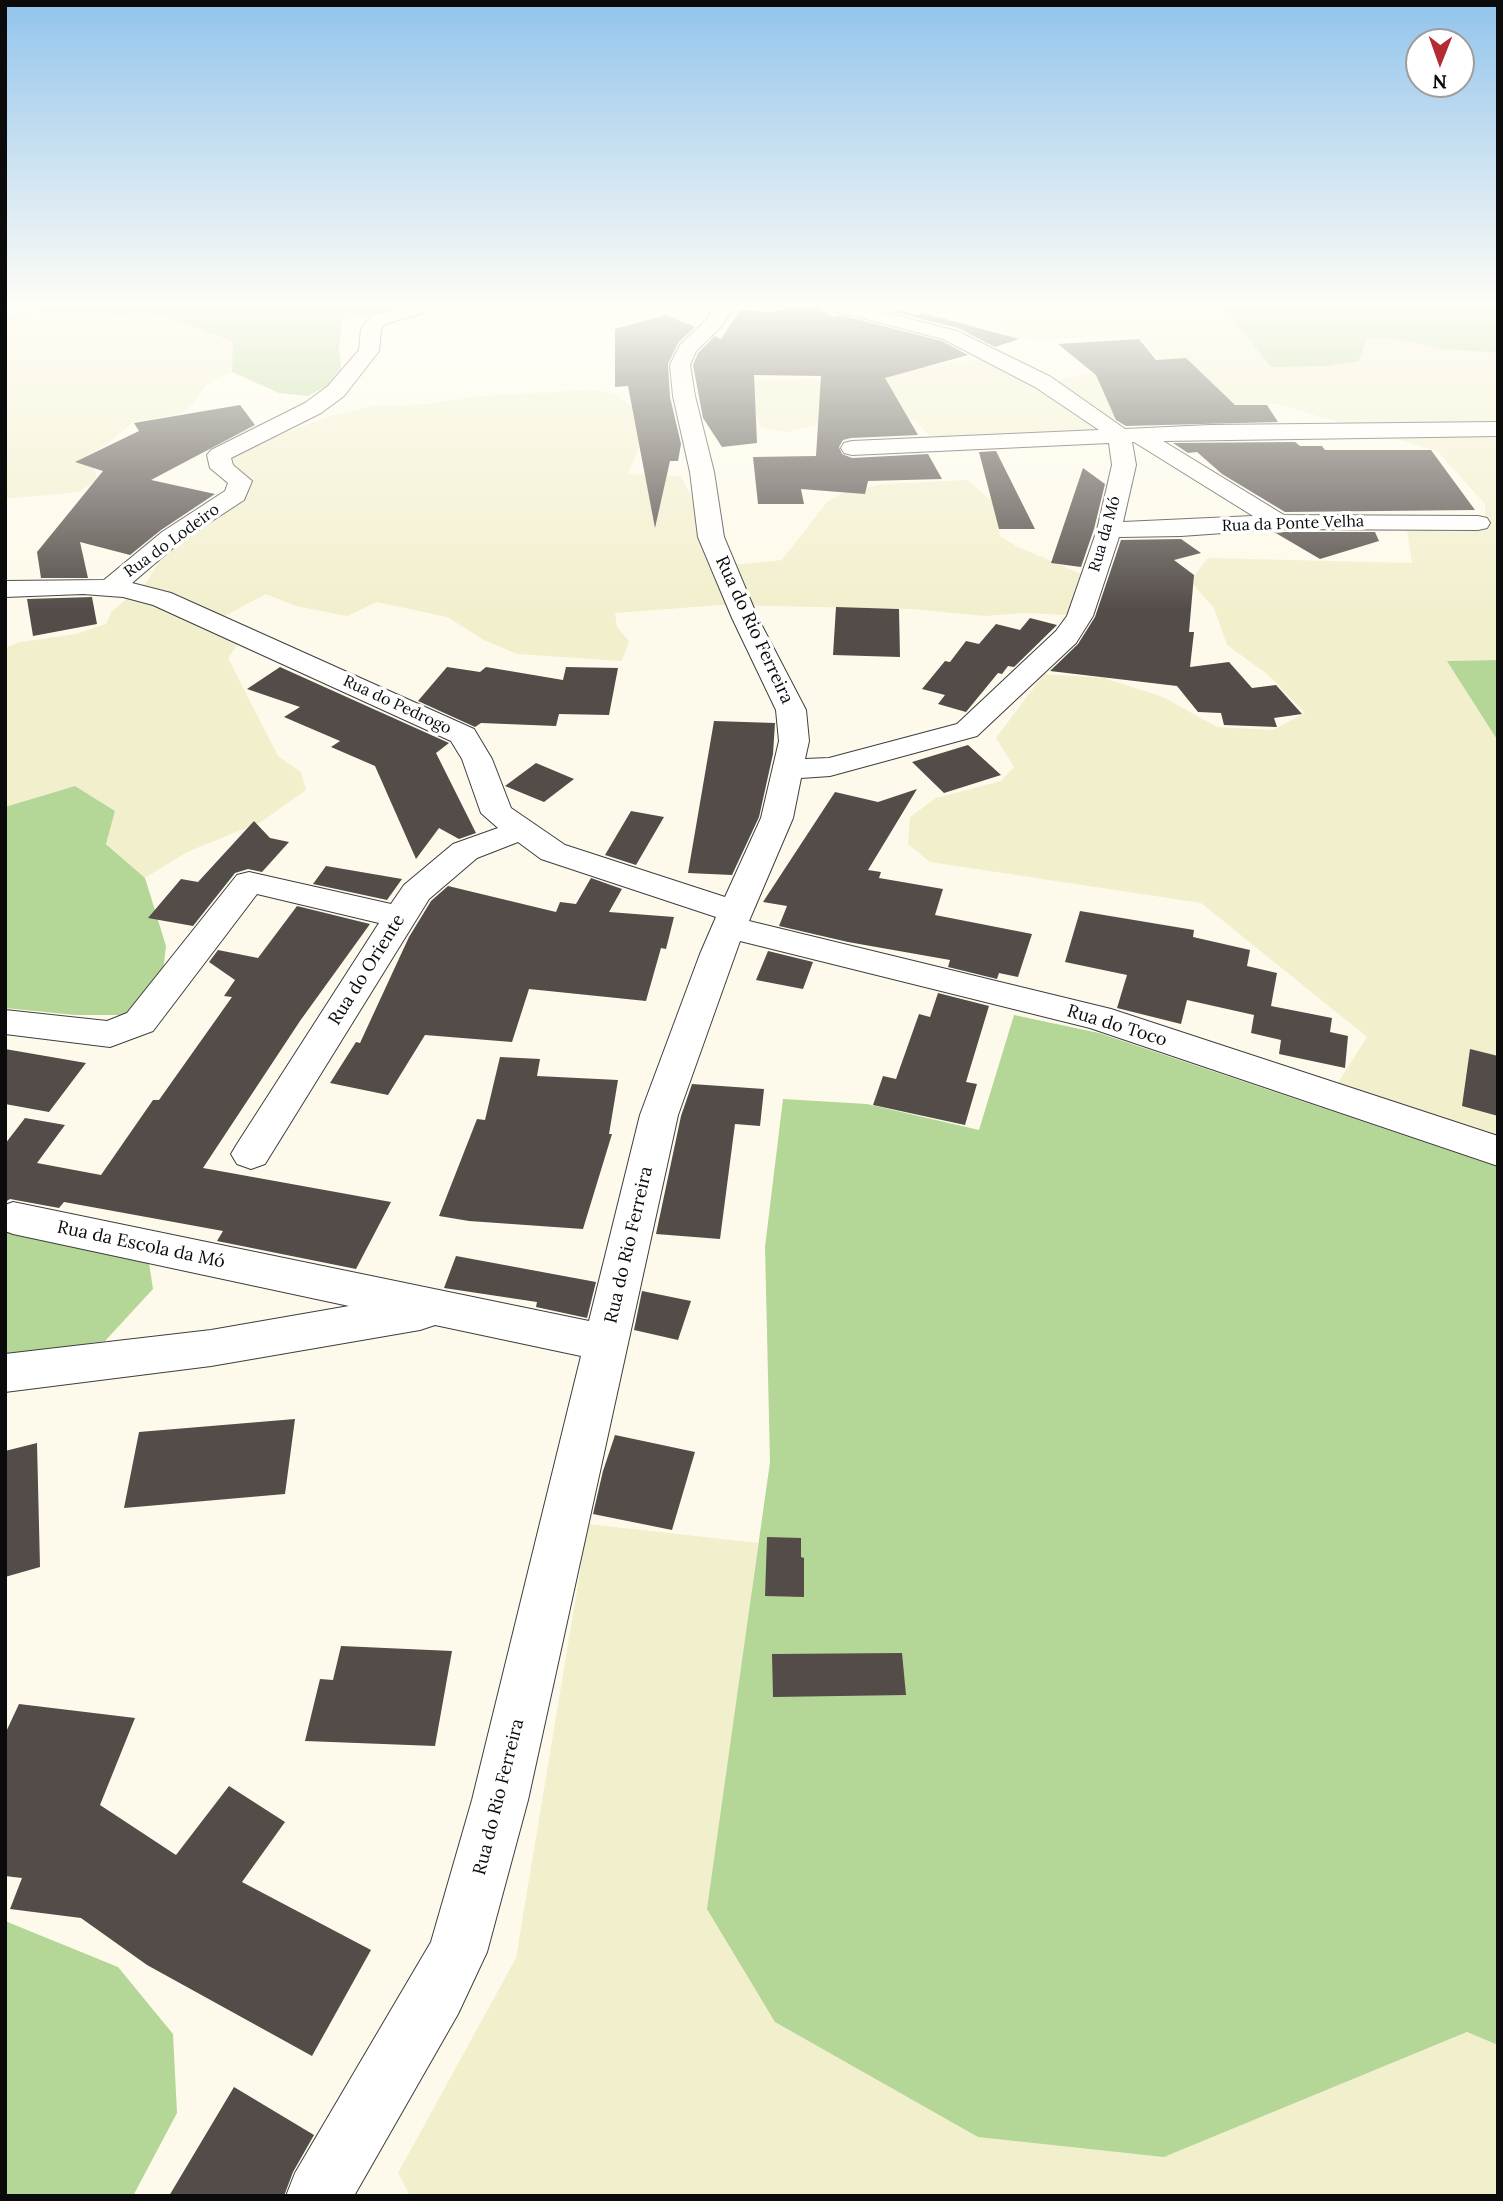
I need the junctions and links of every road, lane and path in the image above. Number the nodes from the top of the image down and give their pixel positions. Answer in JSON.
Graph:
{"nodes":[{"id":1,"x":318,"y":405,"type":"edge"},
{"id":2,"x":686,"y":405,"type":"edge"},
{"id":3,"x":1076,"y":405,"type":"edge"},
{"id":4,"x":1498,"y":429,"type":"edge"},
{"id":5,"x":1131,"y":437,"type":"junction"},
{"id":6,"x":852,"y":448,"type":"dead end"},
{"id":7,"x":1279,"y":522,"type":"junction"},
{"id":8,"x":1478,"y":523,"type":"dead end"},
{"id":9,"x":1109,"y":530,"type":"junction"},
{"id":10,"x":110,"y":588,"type":"junction"},
{"id":11,"x":5,"y":589,"type":"edge"},
{"id":12,"x":788,"y":769,"type":"junction"},
{"id":13,"x":522,"y":831,"type":"junction"},
{"id":14,"x":400,"y":916,"type":"junction"},
{"id":15,"x":731,"y":919,"type":"junction"},
{"id":16,"x":7,"y":1023,"type":"dead end"},
{"id":17,"x":1498,"y":1152,"type":"edge"},
{"id":18,"x":251,"y":1154,"type":"dead end"},
{"id":19,"x":13,"y":1218,"type":"dead end"},
{"id":20,"x":268,"y":1272,"type":"junction"},
{"id":21,"x":443,"y":1308,"type":"junction"},
{"id":22,"x":263,"y":1339,"type":"junction"},
{"id":23,"x":606,"y":1343,"type":"junction"},
{"id":24,"x":5,"y":1373,"type":"edge"},
{"id":25,"x":318,"y":2196,"type":"edge"}],
"edges":[{"from":1,"to":10,"type":"street","name":"Rua do Lodeiro"},
{"from":2,"to":12,"type":"street","name":"Rua do Rio Ferreira"},
{"from":3,"to":5,"type":"street"},
{"from":4,"to":5,"type":"street"},
{"from":5,"to":6,"type":"street"},
{"from":5,"to":7,"type":"street"},
{"from":5,"to":9,"type":"street","name":"Rua da Mó"},
{"from":7,"to":8,"type":"street","name":"Rua da Ponte Velha"},
{"from":7,"to":9,"type":"street","name":"Rua da Ponte Velha"},
{"from":9,"to":12,"type":"street","name":"Rua da Mó"},
{"from":10,"to":11,"type":"street","name":"Rua do Pedrogo"},
{"from":10,"to":13,"type":"street","name":"Rua do Pedrogo"},
{"from":12,"to":15,"type":"street","name":"Rua do Rio Ferreira"},
{"from":13,"to":14,"type":"street","name":"Rua do Oriente"},
{"from":13,"to":15,"type":"street","name":"Rua do Pedrogo"},
{"from":14,"to":16,"type":"street"},
{"from":14,"to":18,"type":"street","name":"Rua do Oriente"},
{"from":15,"to":17,"type":"street","name":"Rua do Toco"},
{"from":15,"to":23,"type":"street","name":"Rua do Rio Ferreira"},
{"from":19,"to":20,"type":"street","name":"Rua da Escola da Mó"},
{"from":20,"to":21,"type":"street","name":"Rua da Escola da Mó"},
{"from":20,"to":22,"type":"street"},
{"from":21,"to":22,"type":"street","name":"Rua da Escola da Mó"},
{"from":21,"to":23,"type":"street","name":"Rua da Escola da Mó"},
{"from":22,"to":24,"type":"street","name":"Rua da Escola da Mó"},
{"from":23,"to":25,"type":"street","name":"Rua do Rio Ferreira"}]}
